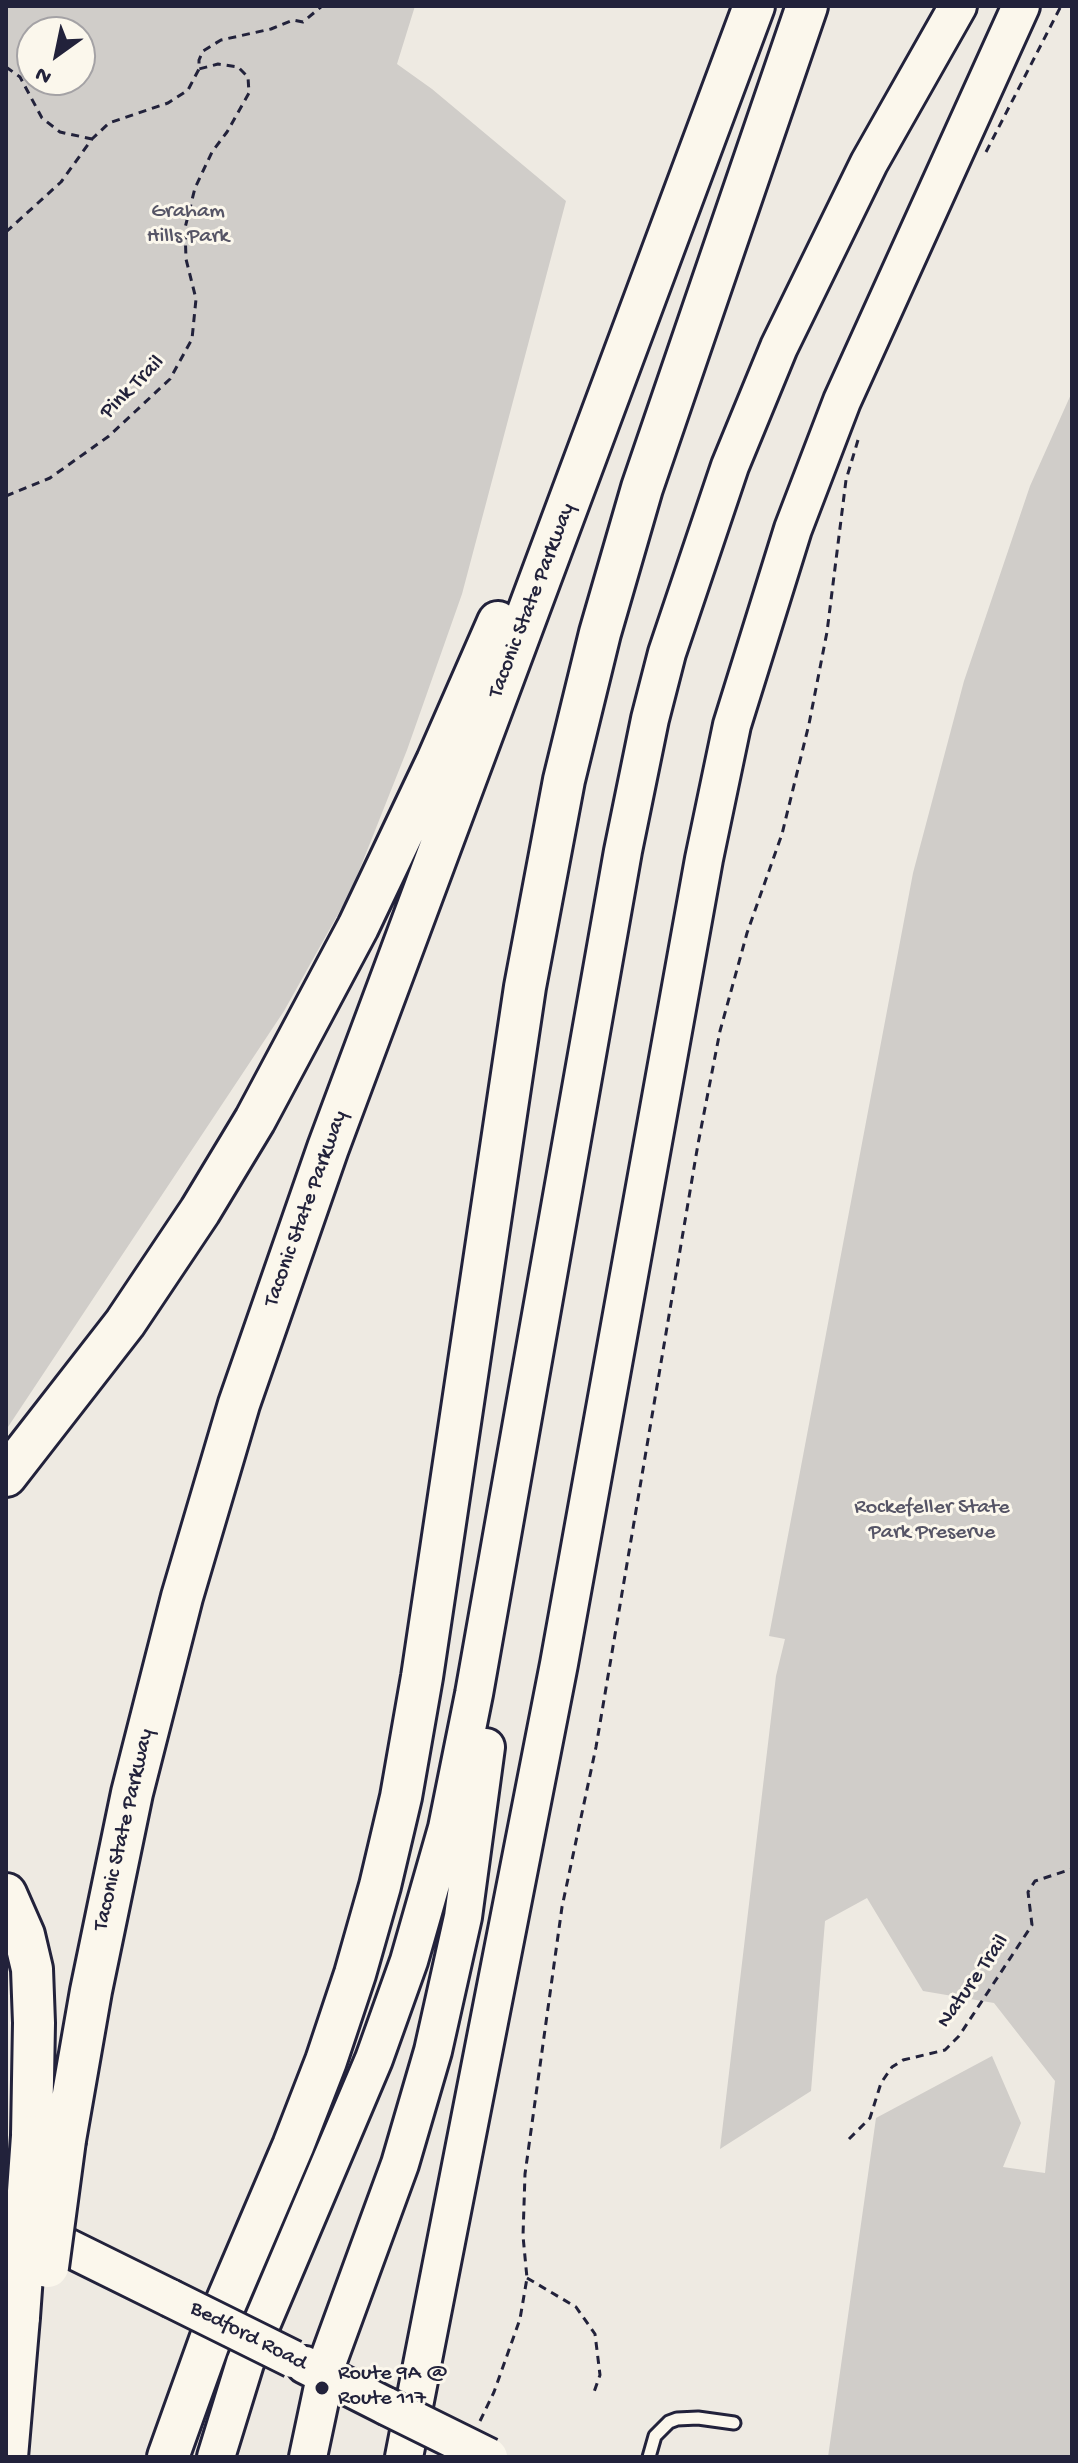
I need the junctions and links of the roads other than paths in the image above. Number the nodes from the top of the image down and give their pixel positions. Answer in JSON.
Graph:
{"nodes":[{"id":1,"x":754,"y":6,"type":"edge"},
{"id":2,"x":807,"y":6,"type":"edge"},
{"id":3,"x":958,"y":6,"type":"edge"},
{"id":4,"x":1021,"y":6,"type":"edge"},
{"id":5,"x":614,"y":385,"type":"junction"},
{"id":6,"x":514,"y":1459,"type":"junction"},
{"id":7,"x":6,"y":1476,"type":"edge"},
{"id":8,"x":583,"y":1531,"type":"junction"},
{"id":9,"x":6,"y":1894,"type":"edge"},
{"id":10,"x":48,"y":2138,"type":"junction"},
{"id":11,"x":6,"y":2217,"type":"edge"},
{"id":12,"x":30,"y":2318,"type":"junction"},
{"id":13,"x":333,"y":2380,"type":"junction"},
{"id":14,"x":734,"y":2423,"type":"dead end"},
{"id":15,"x":482,"y":2444,"type":"edge"},
{"id":16,"x":7,"y":2457,"type":"edge"},
{"id":17,"x":28,"y":2457,"type":"edge"},
{"id":18,"x":168,"y":2457,"type":"edge"},
{"id":19,"x":216,"y":2457,"type":"edge"},
{"id":20,"x":308,"y":2457,"type":"edge"},
{"id":21,"x":334,"y":2457,"type":"edge"},
{"id":22,"x":404,"y":2457,"type":"edge"},
{"id":23,"x":649,"y":2457,"type":"edge"}],
"edges":[{"from":1,"to":5,"type":"highway","name":"Taconic State Parkway"},
{"from":2,"to":18,"type":"highway"},
{"from":3,"to":6,"type":"main road"},
{"from":4,"to":8,"type":"main road"},
{"from":5,"to":7,"type":"highway"},
{"from":5,"to":10,"type":"highway","name":"Taconic State Parkway"},
{"from":6,"to":13,"type":"main road"},
{"from":6,"to":19,"type":"main road"},
{"from":8,"to":13,"type":"main road"},
{"from":8,"to":22,"type":"main road"},
{"from":9,"to":10,"type":"highway"},
{"from":10,"to":12,"type":"highway","bridge":true},
{"from":11,"to":13,"type":"main road","name":"Bedford Road","bridge":true},
{"from":12,"to":16,"type":"highway"},
{"from":12,"to":17,"type":"highway"},
{"from":13,"to":15,"type":"main road","name":"Bedford Road","bridge":true},
{"from":13,"to":20,"type":"main road"},
{"from":13,"to":21,"type":"main road"},
{"from":14,"to":23,"type":"lane"}]}
